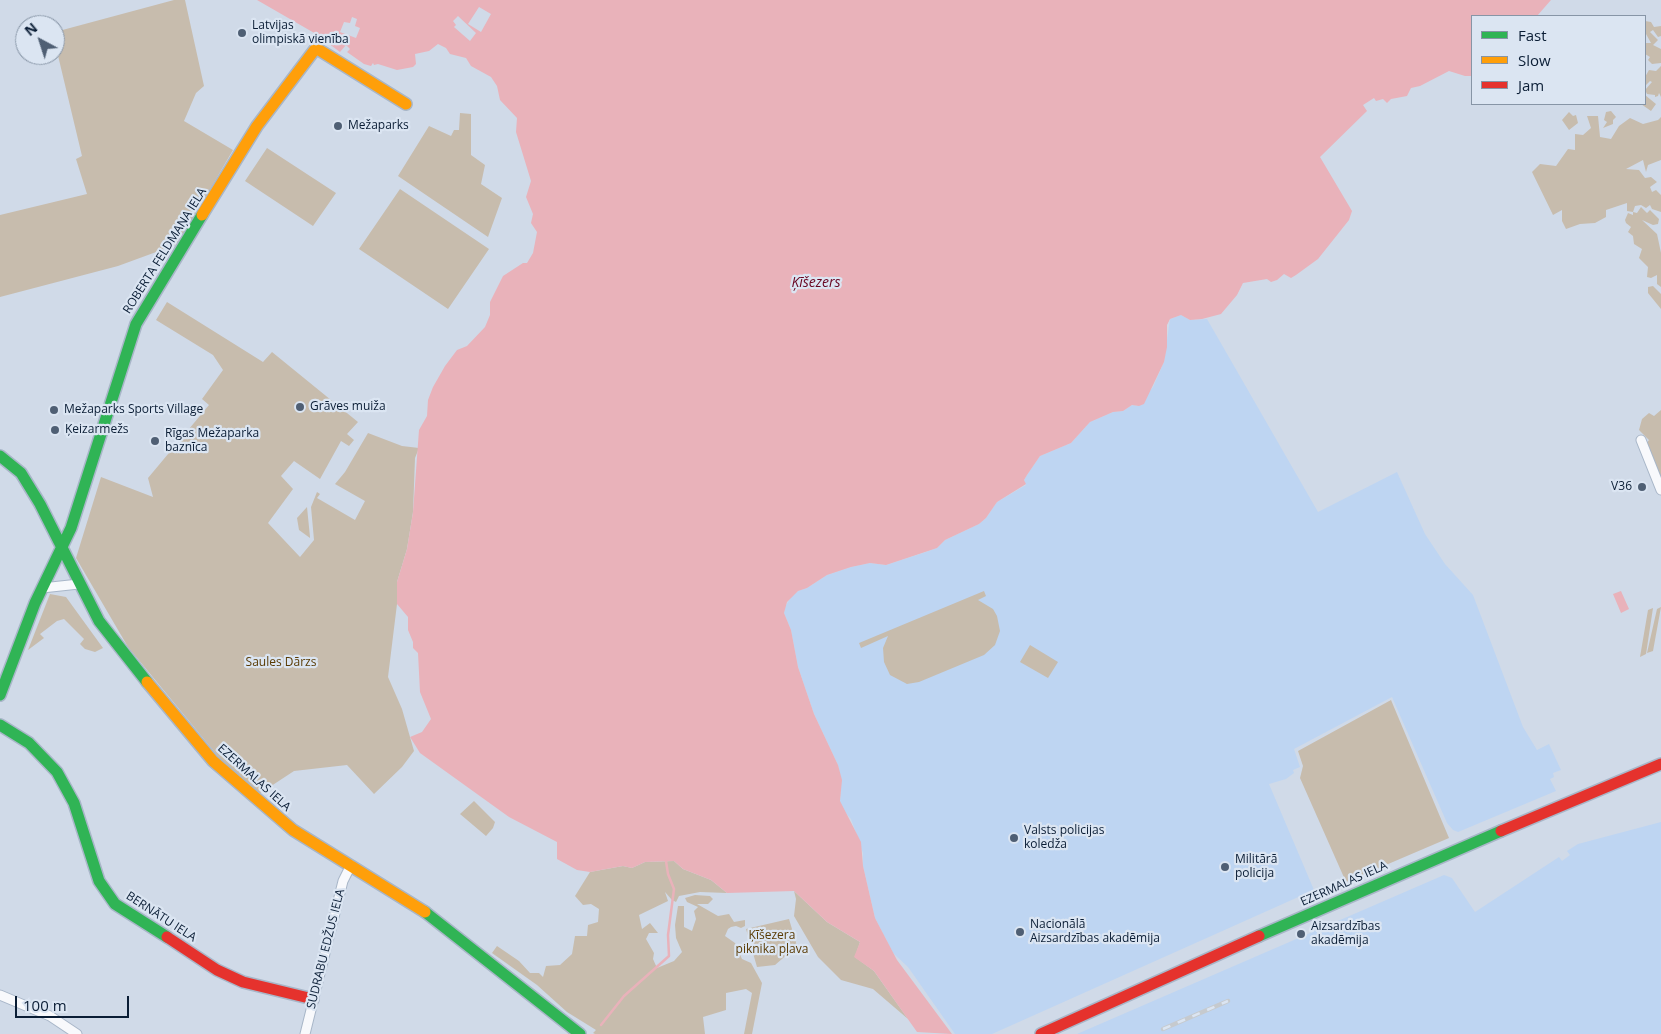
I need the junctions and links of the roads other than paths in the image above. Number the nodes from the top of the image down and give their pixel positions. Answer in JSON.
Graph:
{"nodes":[{"id":1,"x":406,"y":104,"type":"dead end"},
{"id":2,"x":1640,"y":440,"type":"dead end"},
{"id":3,"x":0,"y":456,"type":"edge"},
{"id":4,"x":1661,"y":490,"type":"edge"},
{"id":5,"x":61,"y":546,"type":"junction"},
{"id":6,"x":79,"y":584,"type":"junction"},
{"id":7,"x":42,"y":588,"type":"junction"},
{"id":8,"x":0,"y":695,"type":"edge"},
{"id":9,"x":0,"y":725,"type":"edge"},
{"id":10,"x":1661,"y":764,"type":"edge"},
{"id":11,"x":351,"y":865,"type":"junction"},
{"id":12,"x":0,"y":995,"type":"edge"},
{"id":13,"x":313,"y":999,"type":"junction"},
{"id":14,"x":77,"y":1034,"type":"edge"},
{"id":15,"x":305,"y":1034,"type":"edge"},
{"id":16,"x":580,"y":1034,"type":"edge"},
{"id":17,"x":1041,"y":1034,"type":"edge"}],
"edges":[{"from":1,"to":5,"type":"street","name":"ROBERTA FELDMAŅA IELA"},
{"from":2,"to":4,"type":"street"},
{"from":3,"to":5,"type":"street","name":"EZERMALAS IELA"},
{"from":5,"to":6,"type":"street","name":"EZERMALAS IELA"},
{"from":5,"to":7,"type":"street","name":"ROBERTA FELDMAŅA IELA"},
{"from":6,"to":7,"type":"street"},
{"from":6,"to":11,"type":"street","name":"EZERMALAS IELA"},
{"from":7,"to":8,"type":"street","name":"ROBERTA FELDMAŅA IELA"},
{"from":9,"to":13,"type":"street","name":"BERNĀTU IELA"},
{"from":10,"to":17,"type":"street","name":"EZERMALAS IELA"},
{"from":11,"to":13,"type":"street","name":"SUDRABU EDŽUS IELA"},
{"from":11,"to":16,"type":"street","name":"EZERMALAS IELA"},
{"from":12,"to":14,"type":"street"},
{"from":13,"to":15,"type":"street","name":"SUDRABU EDŽUS IELA"}]}
